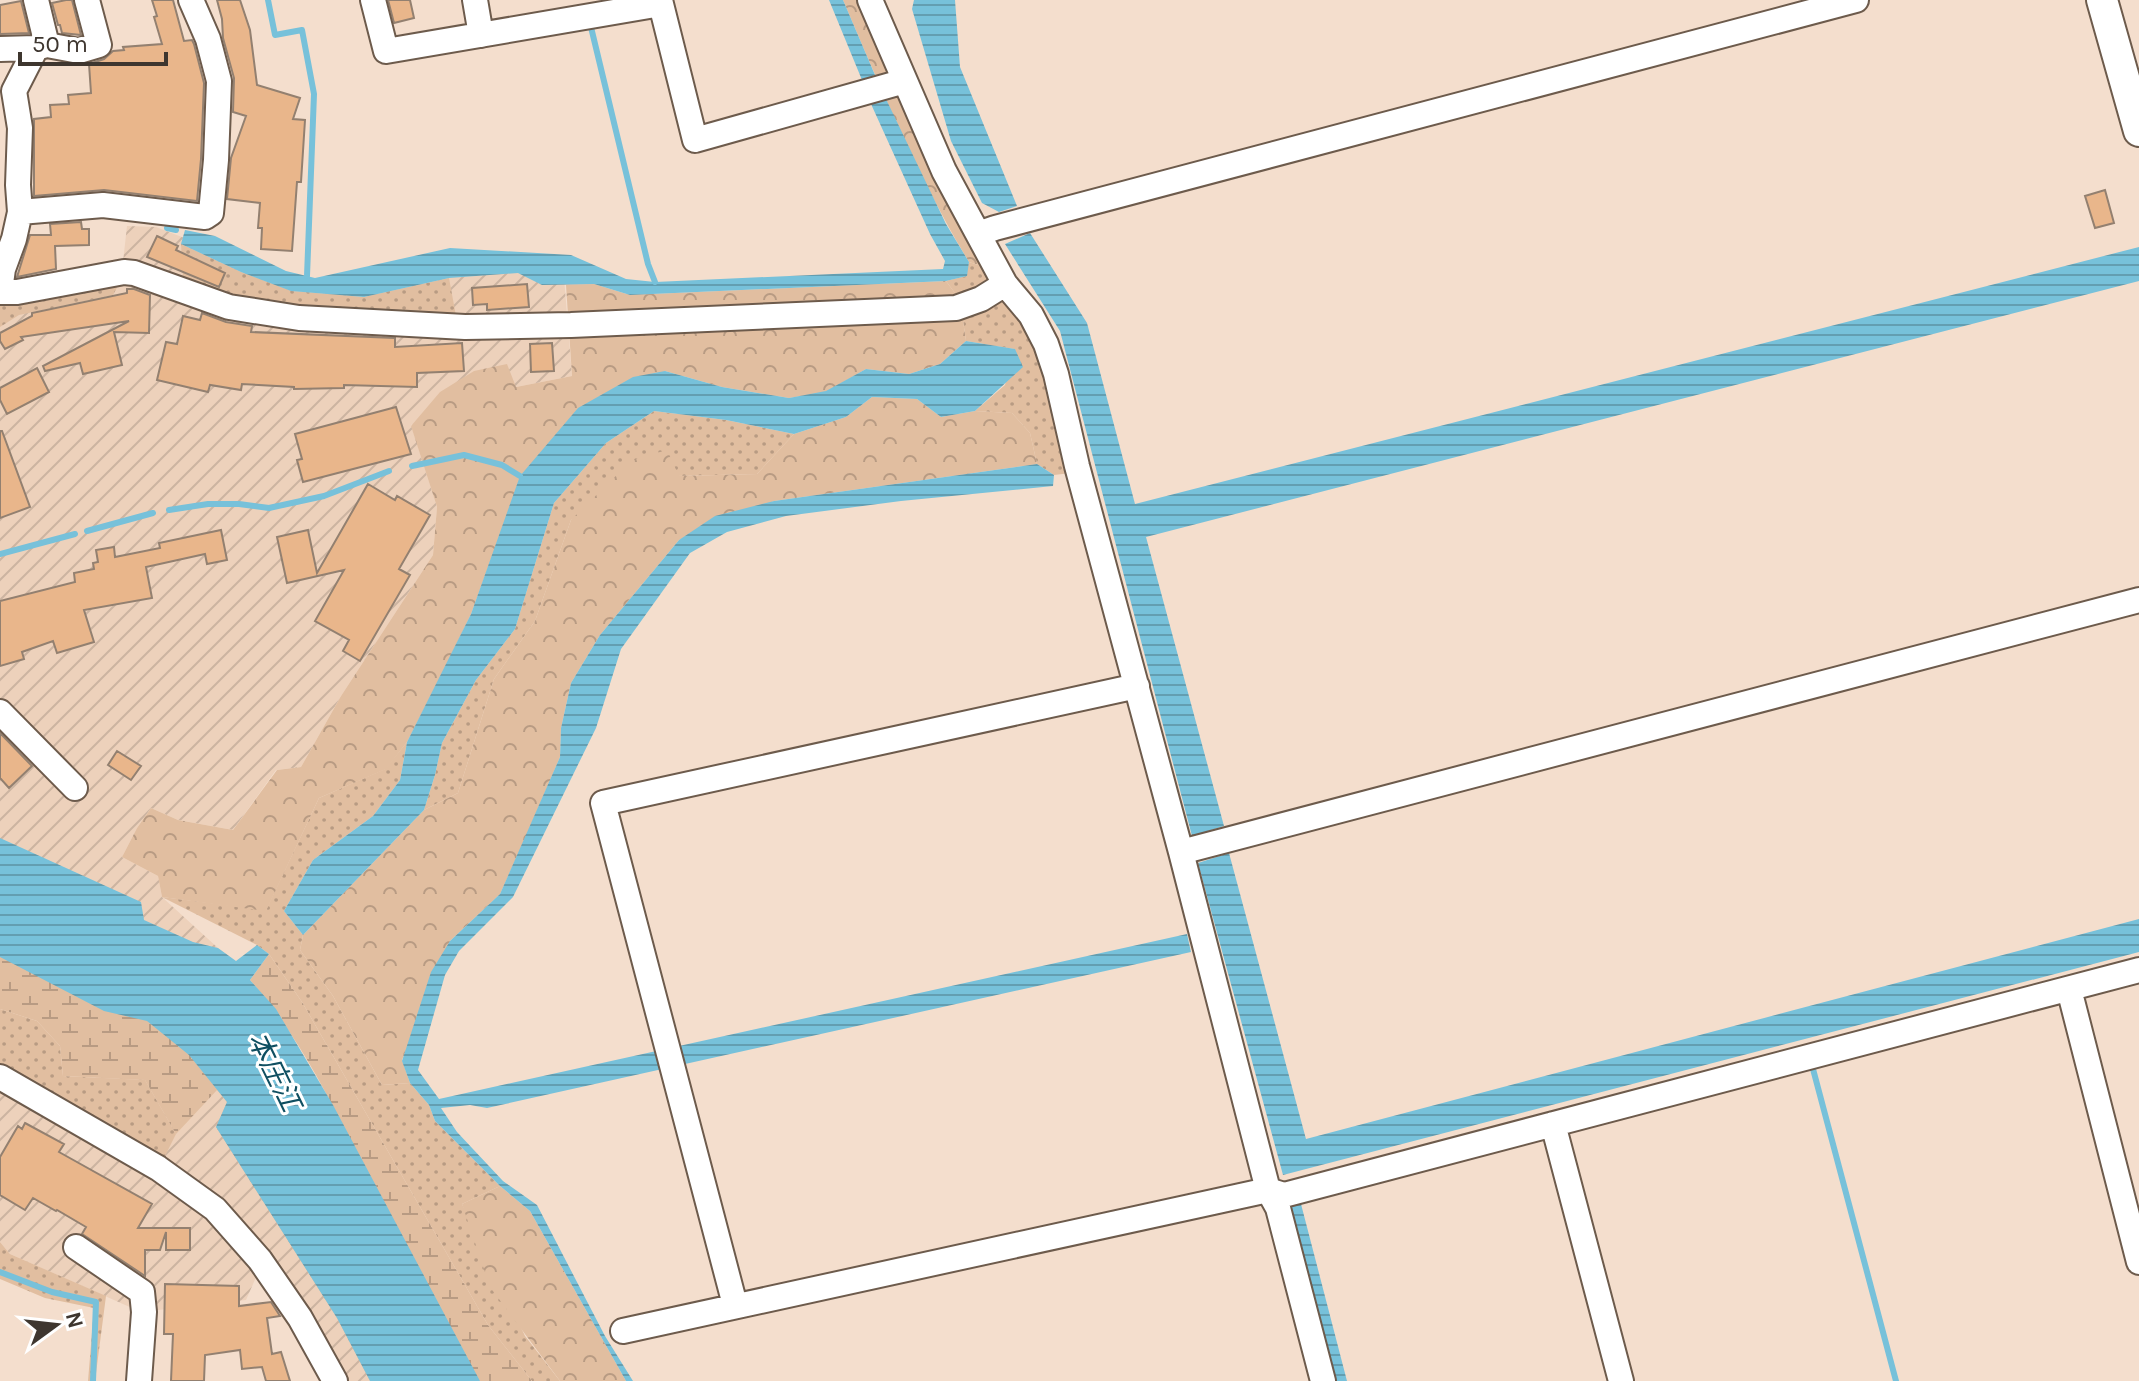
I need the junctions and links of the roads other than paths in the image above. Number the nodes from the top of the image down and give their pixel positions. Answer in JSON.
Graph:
{"nodes":[{"id":1,"x":36,"y":0,"type":"edge"},
{"id":2,"x":87,"y":0,"type":"edge"},
{"id":3,"x":191,"y":0,"type":"edge"},
{"id":4,"x":373,"y":0,"type":"edge"},
{"id":5,"x":475,"y":0,"type":"edge"},
{"id":6,"x":870,"y":0,"type":"edge"},
{"id":7,"x":1856,"y":0,"type":"edge"},
{"id":8,"x":2102,"y":0,"type":"edge"},
{"id":9,"x":660,"y":2,"type":"edge"},
{"id":10,"x":481,"y":35,"type":"junction"},
{"id":11,"x":41,"y":46,"type":"junction"},
{"id":12,"x":0,"y":49,"type":"edge"},
{"id":13,"x":905,"y":81,"type":"junction"},
{"id":14,"x":2139,"y":131,"type":"edge"},
{"id":15,"x":20,"y":212,"type":"junction"},
{"id":16,"x":978,"y":234,"type":"junction"},
{"id":17,"x":1005,"y":284,"type":"junction"},
{"id":18,"x":0,"y":291,"type":"edge"},
{"id":19,"x":2139,"y":600,"type":"edge"},
{"id":20,"x":1137,"y":686,"type":"junction"},
{"id":21,"x":0,"y":712,"type":"edge"},
{"id":22,"x":75,"y":788,"type":"dead end"},
{"id":23,"x":1181,"y":852,"type":"junction"},
{"id":24,"x":2139,"y":970,"type":"edge"},
{"id":25,"x":2069,"y":989,"type":"junction"},
{"id":26,"x":0,"y":1077,"type":"edge"},
{"id":27,"x":1553,"y":1124,"type":"junction"},
{"id":28,"x":1268,"y":1190,"type":"junction"},
{"id":29,"x":76,"y":1247,"type":"dead end"},
{"id":30,"x":2139,"y":1262,"type":"edge"},
{"id":31,"x":735,"y":1305,"type":"junction"},
{"id":32,"x":623,"y":1331,"type":"dead end"},
{"id":33,"x":139,"y":1381,"type":"edge"},
{"id":34,"x":335,"y":1381,"type":"edge"},
{"id":35,"x":1323,"y":1381,"type":"edge"},
{"id":36,"x":1621,"y":1381,"type":"edge"}],
"edges":[{"from":1,"to":11,"type":"street"},
{"from":2,"to":11,"type":"street"},
{"from":3,"to":15,"type":"street"},
{"from":4,"to":10,"type":"street"},
{"from":5,"to":10,"type":"street"},
{"from":6,"to":13,"type":"street"},
{"from":7,"to":16,"type":"street"},
{"from":8,"to":14,"type":"street"},
{"from":9,"to":10,"type":"street"},
{"from":9,"to":13,"type":"street"},
{"from":11,"to":12,"type":"street"},
{"from":11,"to":15,"type":"street"},
{"from":13,"to":16,"type":"street"},
{"from":15,"to":18,"type":"street"},
{"from":16,"to":17,"type":"street"},
{"from":17,"to":18,"type":"street"},
{"from":17,"to":20,"type":"street"},
{"from":19,"to":23,"type":"street"},
{"from":20,"to":23,"type":"street"},
{"from":20,"to":31,"type":"street"},
{"from":21,"to":22,"type":"street"},
{"from":23,"to":28,"type":"street"},
{"from":24,"to":25,"type":"street"},
{"from":25,"to":27,"type":"street"},
{"from":25,"to":30,"type":"street"},
{"from":26,"to":34,"type":"street"},
{"from":27,"to":28,"type":"street"},
{"from":27,"to":36,"type":"street"},
{"from":28,"to":31,"type":"street"},
{"from":28,"to":35,"type":"street"},
{"from":29,"to":33,"type":"street"},
{"from":31,"to":32,"type":"street"}]}
